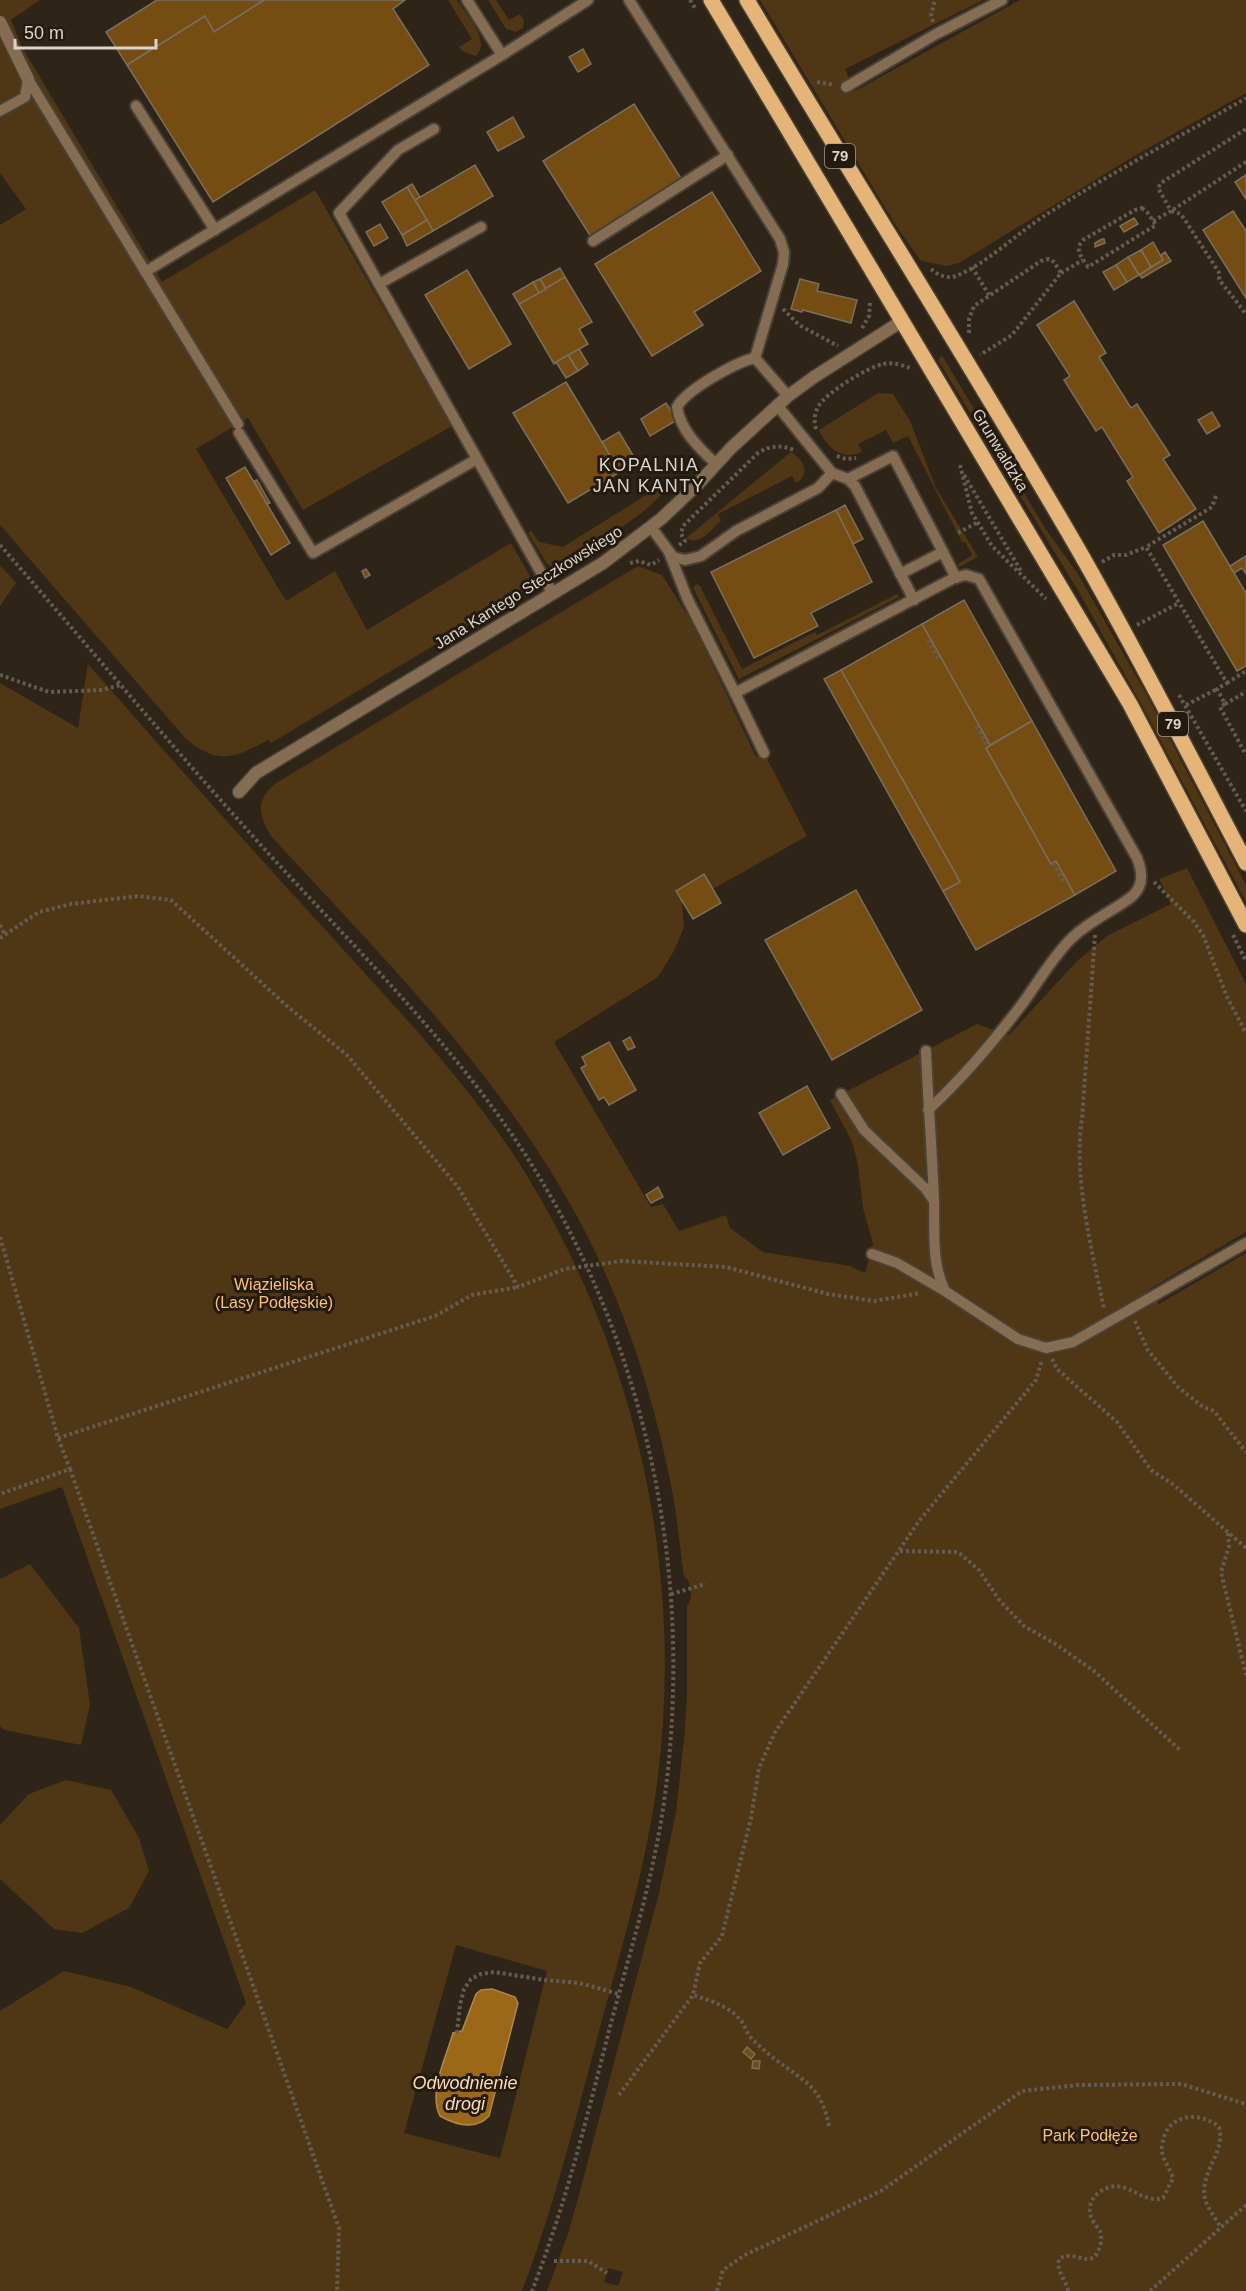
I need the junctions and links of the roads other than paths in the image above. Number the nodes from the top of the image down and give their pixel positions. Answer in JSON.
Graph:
{"nodes":[{"id":1,"x":467,"y":0,"type":"edge"},
{"id":2,"x":588,"y":0,"type":"edge"},
{"id":3,"x":629,"y":0,"type":"edge"},
{"id":4,"x":711,"y":0,"type":"edge"},
{"id":5,"x":747,"y":0,"type":"edge"},
{"id":6,"x":1002,"y":0,"type":"edge"},
{"id":7,"x":0,"y":22,"type":"edge"},
{"id":8,"x":502,"y":55,"type":"junction"},
{"id":9,"x":28,"y":79,"type":"junction"},
{"id":10,"x":846,"y":87,"type":"dead end"},
{"id":11,"x":136,"y":106,"type":"dead end"},
{"id":12,"x":0,"y":111,"type":"edge"},
{"id":13,"x":434,"y":129,"type":"dead end"},
{"id":14,"x":728,"y":155,"type":"junction"},
{"id":15,"x":481,"y":227,"type":"dead end"},
{"id":16,"x":215,"y":230,"type":"junction"},
{"id":17,"x":593,"y":241,"type":"dead end"},
{"id":18,"x":145,"y":272,"type":"junction"},
{"id":19,"x":379,"y":284,"type":"junction"},
{"id":20,"x":902,"y":321,"type":"junction"},
{"id":21,"x":755,"y":358,"type":"junction"},
{"id":22,"x":788,"y":396,"type":"junction"},
{"id":23,"x":777,"y":405,"type":"junction"},
{"id":24,"x":477,"y":459,"type":"junction"},
{"id":25,"x":716,"y":464,"type":"junction"},
{"id":26,"x":832,"y":472,"type":"junction"},
{"id":27,"x":848,"y":478,"type":"junction"},
{"id":28,"x":651,"y":527,"type":"junction"},
{"id":29,"x":669,"y":552,"type":"junction"},
{"id":30,"x":943,"y":552,"type":"junction"},
{"id":31,"x":900,"y":574,"type":"junction"},
{"id":32,"x":956,"y":578,"type":"junction"},
{"id":33,"x":553,"y":594,"type":"junction"},
{"id":34,"x":914,"y":600,"type":"junction"},
{"id":35,"x":735,"y":693,"type":"junction"},
{"id":36,"x":764,"y":753,"type":"dead end"},
{"id":37,"x":239,"y":792,"type":"dead end"},
{"id":38,"x":1246,"y":863,"type":"edge"},
{"id":39,"x":1246,"y":925,"type":"edge"},
{"id":40,"x":926,"y":1051,"type":"dead end"},
{"id":41,"x":841,"y":1094,"type":"dead end"},
{"id":42,"x":928,"y":1110,"type":"junction"},
{"id":43,"x":934,"y":1201,"type":"junction"},
{"id":44,"x":1246,"y":1243,"type":"edge"},
{"id":45,"x":872,"y":1254,"type":"dead end"},
{"id":46,"x":945,"y":1292,"type":"junction"}],
"edges":[{"from":1,"to":8,"type":"lane"},
{"from":2,"to":8,"type":"lane"},
{"from":3,"to":14,"type":"lane"},
{"from":4,"to":20,"type":"main road","name":"Grunwaldzka","number":"79"},
{"from":5,"to":38,"type":"main road","name":"Grunwaldzka","number":"79"},
{"from":6,"to":10,"type":"lane"},
{"from":7,"to":9,"type":"street"},
{"from":8,"to":16,"type":"lane"},
{"from":9,"to":12,"type":"lane"},
{"from":9,"to":18,"type":"lane"},
{"from":11,"to":16,"type":"lane"},
{"from":13,"to":19,"type":"lane"},
{"from":14,"to":17,"type":"lane"},
{"from":14,"to":21,"type":"lane"},
{"from":15,"to":19,"type":"lane"},
{"from":16,"to":18,"type":"lane"},
{"from":18,"to":24,"type":"lane"},
{"from":19,"to":24,"type":"lane"},
{"from":20,"to":22,"type":"street","name":"Jana Kantego Steczkowskiego"},
{"from":20,"to":39,"type":"main road","name":"Grunwaldzka","number":"79"},
{"from":21,"to":22,"type":"lane"},
{"from":21,"to":25,"type":"lane"},
{"from":22,"to":23,"type":"street","name":"Jana Kantego Steczkowskiego"},
{"from":23,"to":25,"type":"street","name":"Jana Kantego Steczkowskiego"},
{"from":23,"to":26,"type":"lane"},
{"from":24,"to":33,"type":"lane"},
{"from":25,"to":28,"type":"street","name":"Jana Kantego Steczkowskiego"},
{"from":26,"to":27,"type":"lane"},
{"from":26,"to":29,"type":"lane"},
{"from":27,"to":30,"type":"lane"},
{"from":27,"to":31,"type":"lane"},
{"from":28,"to":29,"type":"lane"},
{"from":28,"to":33,"type":"street","name":"Jana Kantego Steczkowskiego"},
{"from":29,"to":35,"type":"lane"},
{"from":30,"to":31,"type":"lane"},
{"from":30,"to":32,"type":"lane"},
{"from":31,"to":34,"type":"lane"},
{"from":32,"to":34,"type":"lane"},
{"from":32,"to":42,"type":"lane"},
{"from":33,"to":37,"type":"street","name":"Jana Kantego Steczkowskiego"},
{"from":34,"to":35,"type":"lane"},
{"from":35,"to":36,"type":"lane"},
{"from":40,"to":42,"type":"lane"},
{"from":41,"to":43,"type":"lane"},
{"from":42,"to":43,"type":"lane"},
{"from":43,"to":46,"type":"lane"},
{"from":44,"to":46,"type":"lane"},
{"from":45,"to":46,"type":"lane"}]}
